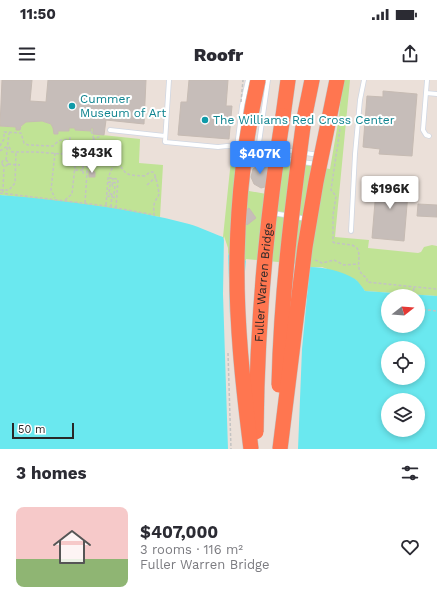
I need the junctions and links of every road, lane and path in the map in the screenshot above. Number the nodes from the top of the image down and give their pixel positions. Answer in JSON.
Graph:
{"nodes":[{"id":1,"x":169,"y":80,"type":"edge"},
{"id":2,"x":248,"y":80,"type":"edge"},
{"id":3,"x":258,"y":80,"type":"edge"},
{"id":4,"x":268,"y":80,"type":"edge"},
{"id":5,"x":288,"y":80,"type":"edge"},
{"id":6,"x":292,"y":80,"type":"edge"},
{"id":7,"x":310,"y":80,"type":"edge"},
{"id":8,"x":337,"y":80,"type":"edge"},
{"id":9,"x":364,"y":80,"type":"edge"},
{"id":10,"x":428,"y":80,"type":"edge"},
{"id":11,"x":426,"y":93,"type":"junction"},
{"id":12,"x":437,"y":94,"type":"edge"},
{"id":13,"x":240,"y":124,"type":"junction"},
{"id":14,"x":110,"y":130,"type":"dead end"},
{"id":15,"x":91,"y":131,"type":"dead end"},
{"id":16,"x":9,"y":133,"type":"junction"},
{"id":17,"x":100,"y":136,"type":"dead end"},
{"id":18,"x":165,"y":136,"type":"junction"},
{"id":19,"x":429,"y":136,"type":"dead end"},
{"id":20,"x":70,"y":137,"type":"dead end"},
{"id":21,"x":94,"y":139,"type":"junction"},
{"id":22,"x":69,"y":142,"type":"junction"},
{"id":23,"x":36,"y":145,"type":"junction"},
{"id":24,"x":0,"y":146,"type":"edge"},
{"id":25,"x":8,"y":147,"type":"junction"},
{"id":26,"x":69,"y":147,"type":"junction"},
{"id":27,"x":258,"y":150,"type":"junction"},
{"id":28,"x":282,"y":150,"type":"junction"},
{"id":29,"x":0,"y":151,"type":"edge"},
{"id":30,"x":89,"y":151,"type":"junction"},
{"id":31,"x":16,"y":152,"type":"junction"},
{"id":32,"x":36,"y":152,"type":"junction"},
{"id":33,"x":55,"y":153,"type":"junction"},
{"id":34,"x":63,"y":154,"type":"junction"},
{"id":35,"x":71,"y":155,"type":"junction"},
{"id":36,"x":76,"y":156,"type":"junction"},
{"id":37,"x":88,"y":156,"type":"junction"},
{"id":38,"x":326,"y":156,"type":"junction"},
{"id":39,"x":281,"y":158,"type":"junction"},
{"id":40,"x":6,"y":160,"type":"junction"},
{"id":41,"x":1,"y":162,"type":"edge"},
{"id":42,"x":8,"y":164,"type":"junction"},
{"id":43,"x":16,"y":164,"type":"junction"},
{"id":44,"x":119,"y":164,"type":"junction"},
{"id":45,"x":20,"y":165,"type":"dead end"},
{"id":46,"x":4,"y":166,"type":"junction"},
{"id":47,"x":75,"y":170,"type":"junction"},
{"id":48,"x":83,"y":170,"type":"junction"},
{"id":49,"x":87,"y":173,"type":"junction"},
{"id":50,"x":156,"y":177,"type":"junction"},
{"id":51,"x":108,"y":178,"type":"junction"},
{"id":52,"x":113,"y":178,"type":"junction"},
{"id":53,"x":108,"y":182,"type":"junction"},
{"id":54,"x":118,"y":183,"type":"junction"},
{"id":55,"x":112,"y":184,"type":"junction"},
{"id":56,"x":147,"y":185,"type":"dead end"},
{"id":57,"x":0,"y":190,"type":"edge"},
{"id":58,"x":2,"y":193,"type":"edge"},
{"id":59,"x":107,"y":196,"type":"junction"},
{"id":60,"x":112,"y":196,"type":"junction"},
{"id":61,"x":117,"y":198,"type":"junction"},
{"id":62,"x":57,"y":199,"type":"junction"},
{"id":63,"x":65,"y":200,"type":"junction"},
{"id":64,"x":85,"y":203,"type":"junction"},
{"id":65,"x":106,"y":206,"type":"junction"},
{"id":66,"x":111,"y":206,"type":"junction"},
{"id":67,"x":116,"y":208,"type":"junction"},
{"id":68,"x":317,"y":220,"type":"dead end"},
{"id":69,"x":351,"y":231,"type":"dead end"},
{"id":70,"x":414,"y":286,"type":"dead end"},
{"id":71,"x":414,"y":289,"type":"edge"},
{"id":72,"x":425,"y":310,"type":"edge"},
{"id":73,"x":437,"y":311,"type":"edge"},
{"id":74,"x":251,"y":449,"type":"edge"},
{"id":75,"x":256,"y":449,"type":"edge"},
{"id":76,"x":279,"y":449,"type":"edge"}],
"edges":[{"from":1,"to":18,"type":"lane"},
{"from":2,"to":13,"type":"lane"},
{"from":3,"to":74,"type":"highway","bridge":true},
{"from":4,"to":27,"type":"lane"},
{"from":5,"to":75,"type":"highway","name":"Fuller Warren Bridge","bridge":true},
{"from":6,"to":28,"type":"lane"},
{"from":7,"to":76,"type":"highway","name":"Fuller Warren Bridge","bridge":true},
{"from":8,"to":38,"type":"lane"},
{"from":8,"to":76,"type":"highway","bridge":true},
{"from":9,"to":69,"type":"lane"},
{"from":10,"to":11,"type":"lane"},
{"from":11,"to":12,"type":"lane"},
{"from":11,"to":19,"type":"lane"},
{"from":13,"to":18,"type":"lane"},
{"from":13,"to":27,"type":"lane"},
{"from":14,"to":18,"type":"lane"},
{"from":15,"to":21,"type":"path"},
{"from":16,"to":23,"type":"path"},
{"from":16,"to":24,"type":"path"},
{"from":16,"to":25,"type":"path"},
{"from":17,"to":21,"type":"path"},
{"from":20,"to":22,"type":"path"},
{"from":21,"to":30,"type":"path"},
{"from":22,"to":23,"type":"path"},
{"from":22,"to":26,"type":"path"},
{"from":22,"to":30,"type":"path"},
{"from":23,"to":32,"type":"path"},
{"from":25,"to":29,"type":"path"},
{"from":25,"to":31,"type":"path"},
{"from":25,"to":40,"type":"path"},
{"from":26,"to":34,"type":"path"},
{"from":26,"to":35,"type":"path"},
{"from":27,"to":28,"type":"lane"},
{"from":27,"to":39,"type":"lane"},
{"from":28,"to":38,"type":"lane"},
{"from":28,"to":39,"type":"lane"},
{"from":30,"to":37,"type":"path"},
{"from":31,"to":32,"type":"path"},
{"from":31,"to":43,"type":"path"},
{"from":32,"to":33,"type":"path"},
{"from":33,"to":34,"type":"path"},
{"from":33,"to":62,"type":"path"},
{"from":34,"to":35,"type":"path"},
{"from":35,"to":36,"type":"path"},
{"from":36,"to":47,"type":"path"},
{"from":36,"to":48,"type":"path"},
{"from":37,"to":44,"type":"path"},
{"from":37,"to":49,"type":"path"},
{"from":38,"to":39,"type":"lane"},
{"from":39,"to":68,"type":"lane"},
{"from":40,"to":41,"type":"path"},
{"from":40,"to":42,"type":"path"},
{"from":41,"to":46,"type":"path"},
{"from":42,"to":43,"type":"path"},
{"from":42,"to":46,"type":"path"},
{"from":43,"to":45,"type":"path"},
{"from":43,"to":58,"type":"path"},
{"from":44,"to":50,"type":"path"},
{"from":44,"to":51,"type":"path"},
{"from":46,"to":58,"type":"path"},
{"from":47,"to":48,"type":"path"},
{"from":47,"to":63,"type":"path"},
{"from":48,"to":49,"type":"path"},
{"from":49,"to":64,"type":"path"},
{"from":50,"to":56,"type":"path"},
{"from":50,"to":67,"type":"path"},
{"from":51,"to":52,"type":"path"},
{"from":51,"to":53,"type":"path"},
{"from":52,"to":54,"type":"path"},
{"from":52,"to":55,"type":"path"},
{"from":53,"to":55,"type":"path"},
{"from":53,"to":59,"type":"path"},
{"from":54,"to":55,"type":"path"},
{"from":54,"to":61,"type":"path"},
{"from":55,"to":60,"type":"path"},
{"from":55,"to":60,"type":"path"},
{"from":57,"to":58,"type":"path"},
{"from":58,"to":62,"type":"path"},
{"from":59,"to":60,"type":"path"},
{"from":59,"to":65,"type":"path"},
{"from":60,"to":61,"type":"path"},
{"from":60,"to":66,"type":"path"},
{"from":61,"to":67,"type":"path"},
{"from":62,"to":63,"type":"path"},
{"from":63,"to":64,"type":"path"},
{"from":64,"to":65,"type":"path"},
{"from":65,"to":66,"type":"path"},
{"from":66,"to":67,"type":"path"},
{"from":70,"to":71,"type":"path"},
{"from":72,"to":73,"type":"path"}]}
